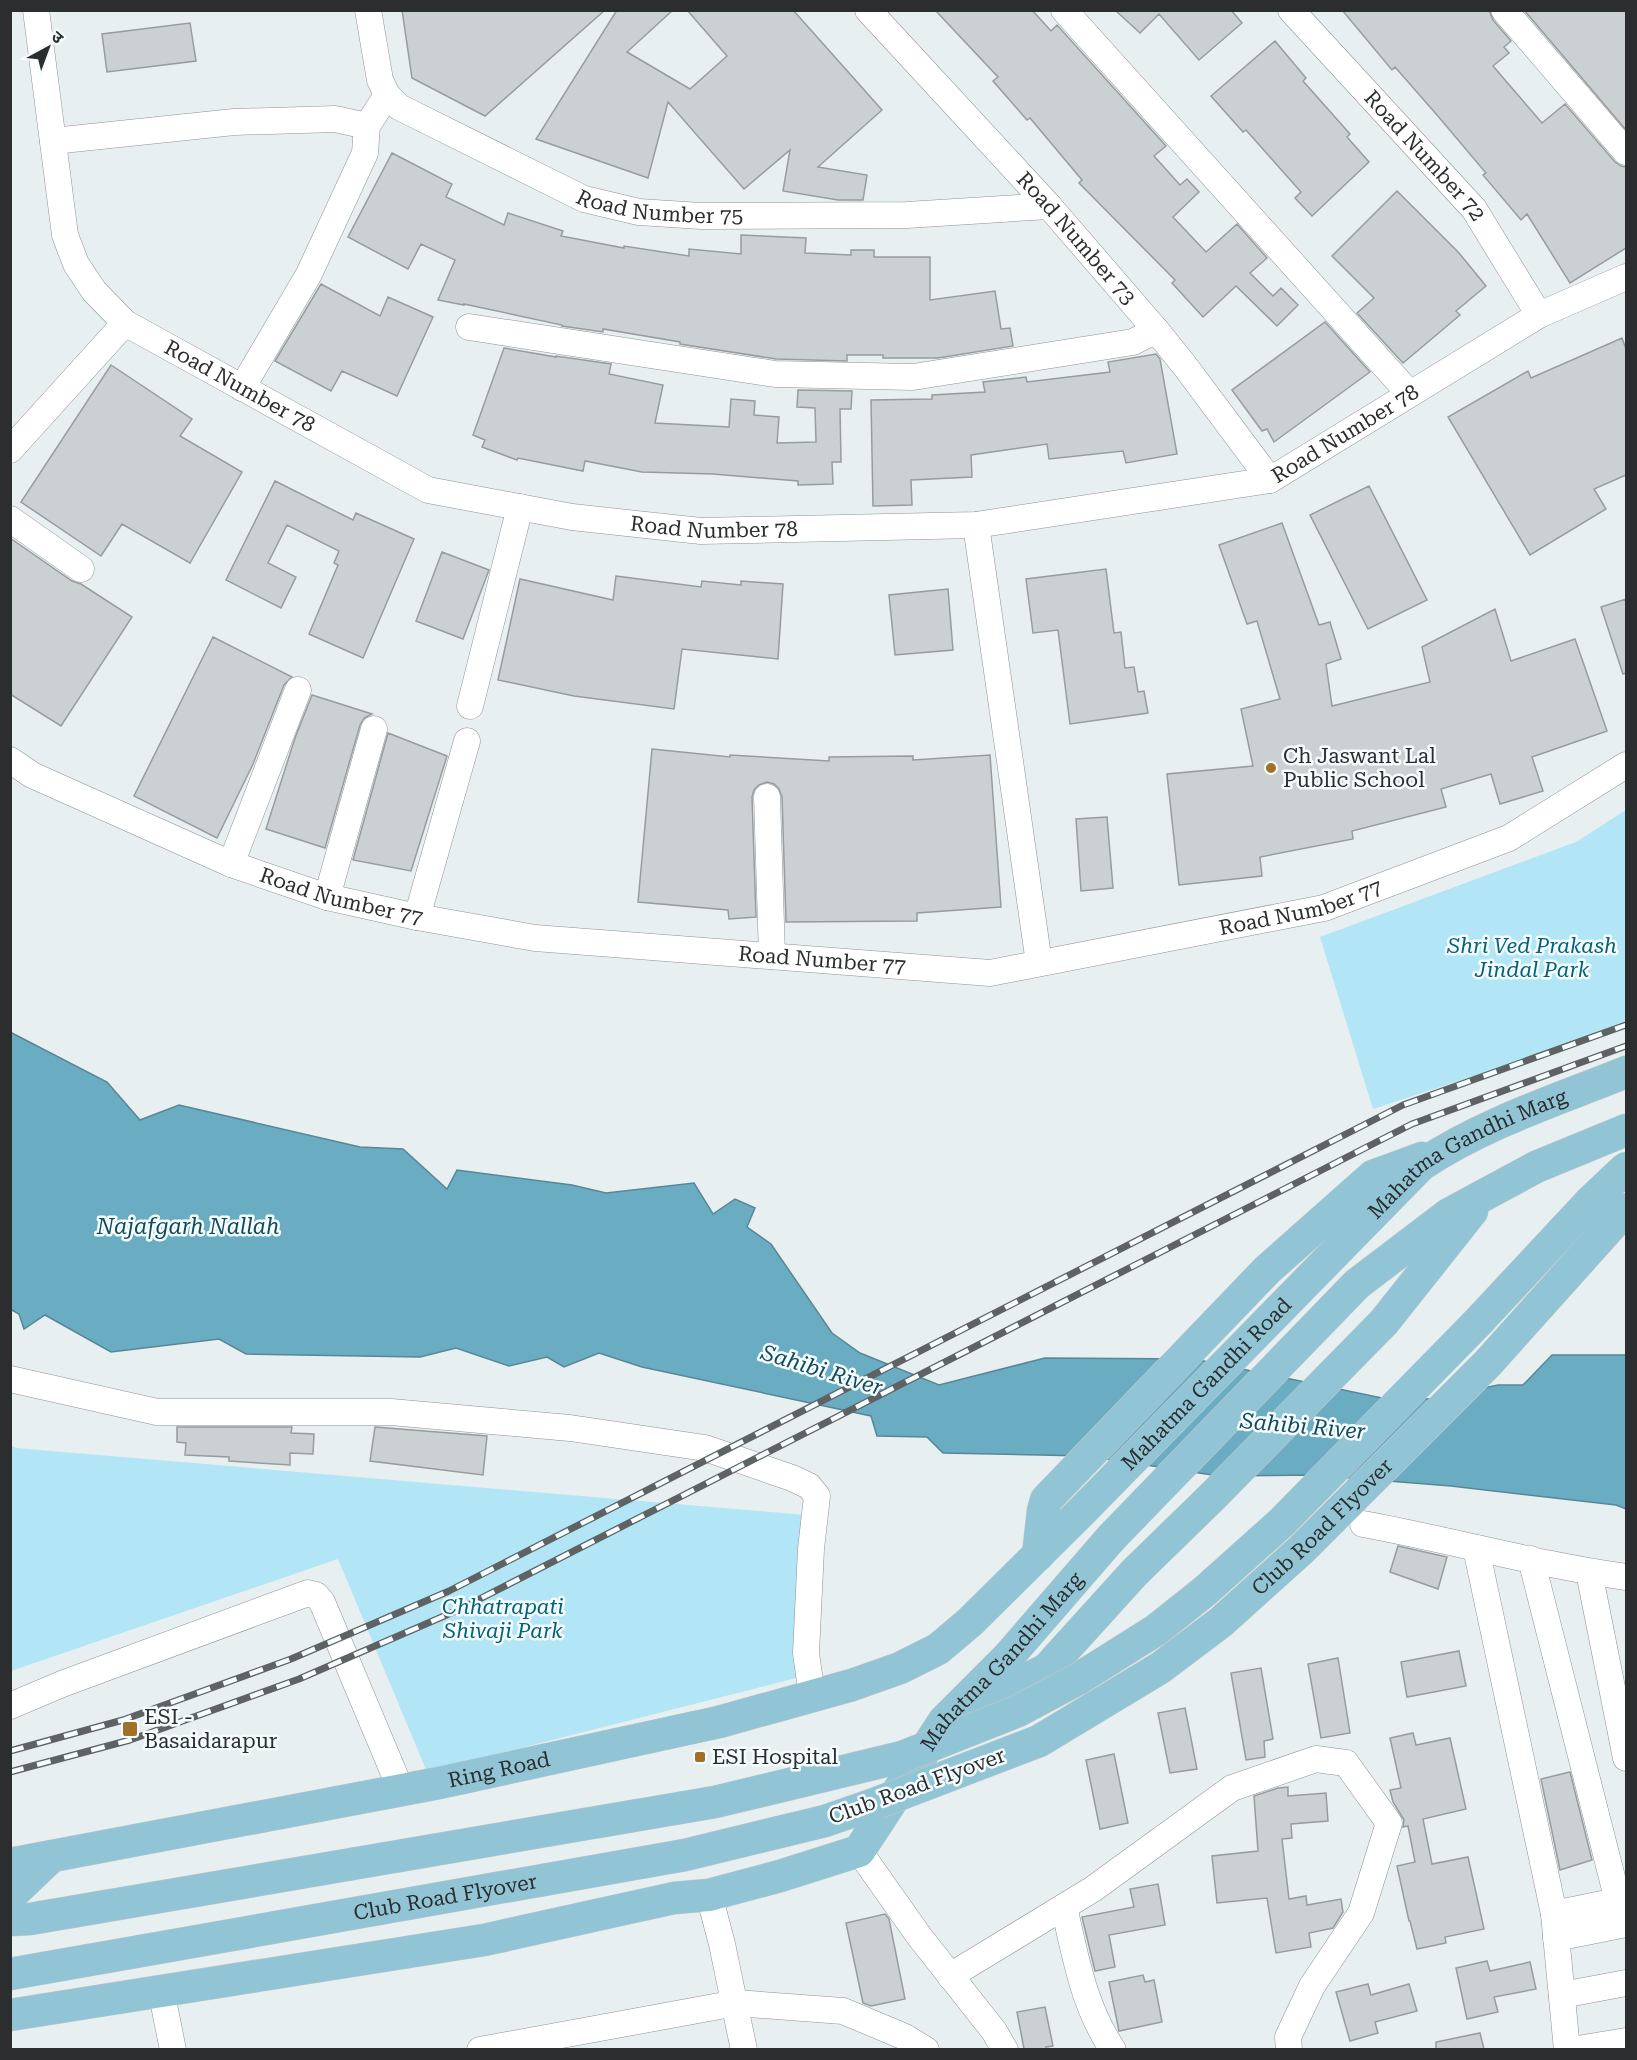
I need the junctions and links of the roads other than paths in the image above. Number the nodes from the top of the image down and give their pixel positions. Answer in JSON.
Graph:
{"nodes":[{"id":1,"x":36,"y":10,"type":"edge"},
{"id":2,"x":368,"y":10,"type":"edge"},
{"id":3,"x":868,"y":10,"type":"edge"},
{"id":4,"x":1064,"y":10,"type":"edge"},
{"id":5,"x":1291,"y":10,"type":"edge"},
{"id":6,"x":1504,"y":10,"type":"edge"},
{"id":7,"x":387,"y":95,"type":"junction"},
{"id":8,"x":367,"y":126,"type":"junction"},
{"id":9,"x":53,"y":141,"type":"junction"},
{"id":10,"x":1626,"y":152,"type":"edge"},
{"id":11,"x":1049,"y":206,"type":"junction"},
{"id":12,"x":1626,"y":277,"type":"edge"},
{"id":13,"x":1539,"y":315,"type":"junction"},
{"id":14,"x":125,"y":324,"type":"junction"},
{"id":15,"x":469,"y":327,"type":"dead end"},
{"id":16,"x":1156,"y":330,"type":"junction"},
{"id":17,"x":242,"y":388,"type":"junction"},
{"id":18,"x":1409,"y":393,"type":"junction"},
{"id":19,"x":10,"y":450,"type":"edge"},
{"id":20,"x":1270,"y":480,"type":"junction"},
{"id":21,"x":520,"y":507,"type":"junction"},
{"id":22,"x":10,"y":519,"type":"edge"},
{"id":23,"x":976,"y":525,"type":"junction"},
{"id":24,"x":81,"y":569,"type":"dead end"},
{"id":25,"x":298,"y":690,"type":"dead end"},
{"id":26,"x":470,"y":706,"type":"dead end"},
{"id":27,"x":374,"y":729,"type":"dead end"},
{"id":28,"x":467,"y":741,"type":"dead end"},
{"id":29,"x":10,"y":760,"type":"edge"},
{"id":30,"x":1626,"y":765,"type":"edge"},
{"id":31,"x":767,"y":797,"type":"dead end"},
{"id":32,"x":231,"y":864,"type":"junction"},
{"id":33,"x":327,"y":897,"type":"junction"},
{"id":34,"x":417,"y":917,"type":"junction"},
{"id":35,"x":772,"y":956,"type":"junction"},
{"id":36,"x":1039,"y":963,"type":"junction"},
{"id":37,"x":1626,"y":1073,"type":"edge"},
{"id":38,"x":1626,"y":1130,"type":"edge"},
{"id":39,"x":1444,"y":1150,"type":"junction"},
{"id":40,"x":1626,"y":1167,"type":"edge"},
{"id":41,"x":1486,"y":1194,"type":"junction"},
{"id":42,"x":1626,"y":1209,"type":"edge"},
{"id":43,"x":1329,"y":1260,"type":"joint"},
{"id":44,"x":1357,"y":1284,"type":"joint"},
{"id":45,"x":10,"y":1379,"type":"edge"},
{"id":46,"x":1084,"y":1509,"type":"joint"},
{"id":47,"x":1363,"y":1524,"type":"dead end"},
{"id":48,"x":1111,"y":1538,"type":"joint"},
{"id":49,"x":1476,"y":1548,"type":"junction"},
{"id":50,"x":1038,"y":1555,"type":"junction"},
{"id":51,"x":1531,"y":1559,"type":"junction"},
{"id":52,"x":1589,"y":1572,"type":"junction"},
{"id":53,"x":1626,"y":1577,"type":"edge"},
{"id":54,"x":970,"y":1622,"type":"joint"},
{"id":55,"x":812,"y":1696,"type":"junction"},
{"id":56,"x":10,"y":1706,"type":"edge"},
{"id":57,"x":944,"y":1721,"type":"junction"},
{"id":58,"x":1626,"y":1758,"type":"edge"},
{"id":59,"x":401,"y":1790,"type":"junction"},
{"id":60,"x":859,"y":1851,"type":"junction"},
{"id":61,"x":51,"y":1857,"type":"junction"},
{"id":62,"x":10,"y":1864,"type":"edge"},
{"id":63,"x":709,"y":1895,"type":"junction"},
{"id":64,"x":1064,"y":1907,"type":"junction"},
{"id":65,"x":1624,"y":1908,"type":"edge"},
{"id":66,"x":17,"y":1912,"type":"edge"},
{"id":67,"x":1555,"y":1926,"type":"junction"},
{"id":68,"x":10,"y":1974,"type":"edge"},
{"id":69,"x":950,"y":1976,"type":"junction"},
{"id":70,"x":1626,"y":1983,"type":"edge"},
{"id":71,"x":161,"y":1990,"type":"junction"},
{"id":72,"x":1562,"y":1995,"type":"junction"},
{"id":73,"x":736,"y":2003,"type":"junction"},
{"id":74,"x":10,"y":2015,"type":"edge"},
{"id":75,"x":1626,"y":2041,"type":"edge"},
{"id":76,"x":520,"y":2046,"type":"edge"},
{"id":77,"x":173,"y":2049,"type":"edge"},
{"id":78,"x":480,"y":2049,"type":"edge"},
{"id":79,"x":744,"y":2049,"type":"edge"},
{"id":80,"x":926,"y":2049,"type":"edge"},
{"id":81,"x":1005,"y":2049,"type":"edge"},
{"id":82,"x":1113,"y":2049,"type":"edge"},
{"id":83,"x":1289,"y":2049,"type":"edge"},
{"id":84,"x":1567,"y":2049,"type":"edge"},
{"id":85,"x":1572,"y":2049,"type":"edge"}],
"edges":[{"from":1,"to":9,"type":"street","name":"Road Number 78"},
{"from":2,"to":7,"type":"street"},
{"from":3,"to":11,"type":"street","name":"Road Number 73"},
{"from":4,"to":18,"type":"street"},
{"from":5,"to":13,"type":"street","name":"Road Number 72"},
{"from":6,"to":10,"type":"street"},
{"from":7,"to":8,"type":"street"},
{"from":7,"to":11,"type":"street","name":"Road Number 75"},
{"from":8,"to":9,"type":"street"},
{"from":8,"to":17,"type":"street"},
{"from":9,"to":14,"type":"street","name":"Road Number 78"},
{"from":11,"to":16,"type":"street","name":"Road Number 73"},
{"from":12,"to":13,"type":"street","name":"Road Number 78"},
{"from":13,"to":18,"type":"street","name":"Road Number 78"},
{"from":14,"to":17,"type":"street","name":"Road Number 78"},
{"from":14,"to":19,"type":"street"},
{"from":15,"to":16,"type":"street"},
{"from":16,"to":20,"type":"street","name":"Road Number 73"},
{"from":17,"to":21,"type":"street","name":"Road Number 78"},
{"from":18,"to":20,"type":"street","name":"Road Number 78"},
{"from":20,"to":23,"type":"street","name":"Road Number 78"},
{"from":21,"to":23,"type":"street","name":"Road Number 78"},
{"from":21,"to":26,"type":"street"},
{"from":22,"to":24,"type":"street"},
{"from":23,"to":36,"type":"street"},
{"from":25,"to":32,"type":"street"},
{"from":27,"to":33,"type":"street"},
{"from":28,"to":34,"type":"street"},
{"from":29,"to":32,"type":"street","name":"Road Number 77"},
{"from":30,"to":36,"type":"street","name":"Road Number 77"},
{"from":31,"to":35,"type":"street"},
{"from":32,"to":33,"type":"street","name":"Road Number 77"},
{"from":33,"to":34,"type":"street","name":"Road Number 77"},
{"from":34,"to":35,"type":"street","name":"Road Number 77"},
{"from":35,"to":36,"type":"street","name":"Road Number 77"},
{"from":37,"to":39,"type":"main road","name":"Mahatma Gandhi Marg"},
{"from":38,"to":41,"type":"main road","name":"Mahatma Gandhi Marg"},
{"from":39,"to":43,"type":"main road","name":"Mahatma Gandhi Marg"},
{"from":39,"to":50,"type":"main road"},
{"from":40,"to":66,"type":"main road","name":"Club Road Flyover","bridge":true},
{"from":41,"to":44,"type":"main road","name":"Mahatma Gandhi Marg"},
{"from":41,"to":57,"type":"main road"},
{"from":42,"to":68,"type":"main road","name":"Club Road Flyover","bridge":true},
{"from":43,"to":46,"type":"main road","name":"Mahatma Gandhi Road"},
{"from":44,"to":48,"type":"main road","name":"Mahatma Gandhi Road"},
{"from":45,"to":55,"type":"street"},
{"from":46,"to":50,"type":"main road","name":"Mahatma Gandhi Marg"},
{"from":47,"to":49,"type":"street"},
{"from":48,"to":57,"type":"main road","name":"Mahatma Gandhi Marg"},
{"from":49,"to":51,"type":"street"},
{"from":49,"to":67,"type":"street"},
{"from":50,"to":54,"type":"main road","name":"Mahatma Gandhi Marg"},
{"from":51,"to":52,"type":"street"},
{"from":51,"to":65,"type":"street"},
{"from":52,"to":53,"type":"street"},
{"from":52,"to":58,"type":"street"},
{"from":54,"to":55,"type":"main road","name":"Ring Road"},
{"from":55,"to":59,"type":"main road","name":"Ring Road"},
{"from":56,"to":59,"type":"street"},
{"from":57,"to":60,"type":"main road","name":"Mahatma Gandhi Marg"},
{"from":59,"to":61,"type":"main road","name":"Ring Road"},
{"from":60,"to":63,"type":"main road"},
{"from":60,"to":69,"type":"street"},
{"from":61,"to":62,"type":"main road","name":"Ring Road"},
{"from":61,"to":66,"type":"main road"},
{"from":63,"to":71,"type":"main road"},
{"from":63,"to":73,"type":"street"},
{"from":64,"to":69,"type":"street"},
{"from":64,"to":82,"type":"street"},
{"from":64,"to":83,"type":"street"},
{"from":65,"to":67,"type":"street"},
{"from":67,"to":72,"type":"street"},
{"from":69,"to":81,"type":"street"},
{"from":70,"to":72,"type":"street"},
{"from":71,"to":74,"type":"main road"},
{"from":71,"to":77,"type":"street"},
{"from":72,"to":84,"type":"street"},
{"from":73,"to":76,"type":"street"},
{"from":73,"to":79,"type":"street"},
{"from":73,"to":80,"type":"street"},
{"from":75,"to":85,"type":"street"},
{"from":76,"to":78,"type":"street"}]}
